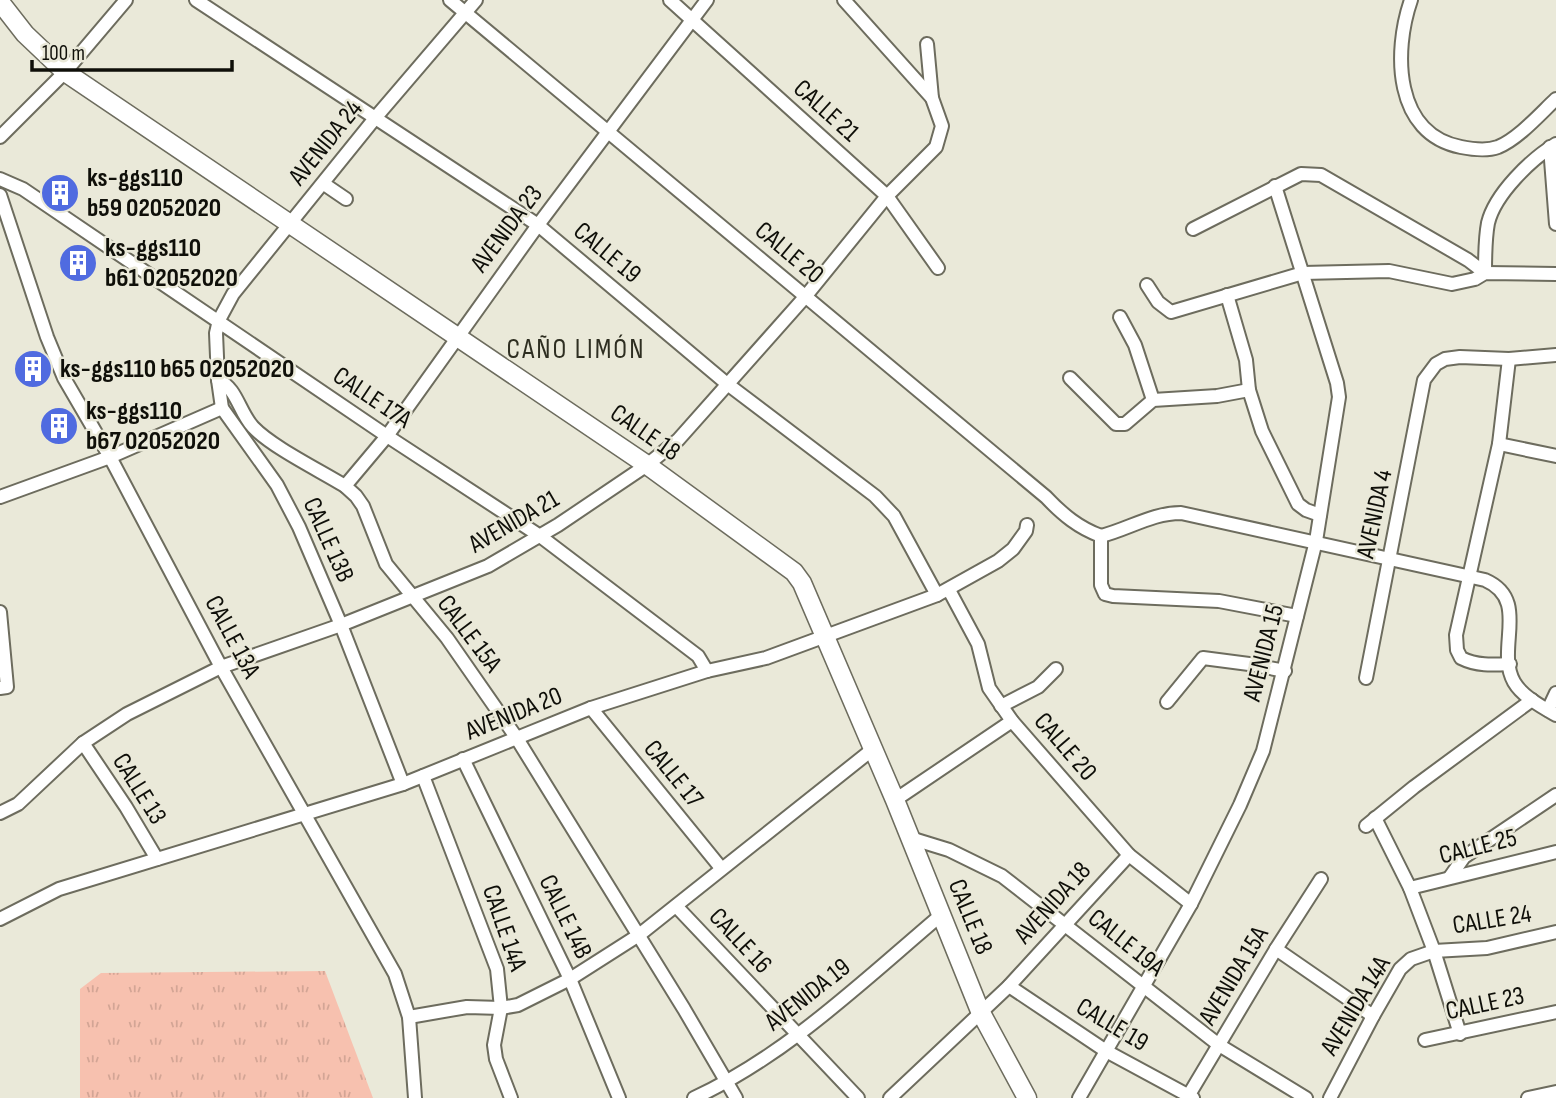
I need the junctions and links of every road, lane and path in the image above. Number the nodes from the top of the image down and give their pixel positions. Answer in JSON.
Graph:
{"nodes":[{"id":1,"x":126,"y":0,"type":"edge"},
{"id":2,"x":196,"y":0,"type":"edge"},
{"id":3,"x":450,"y":0,"type":"edge"},
{"id":4,"x":476,"y":0,"type":"edge"},
{"id":5,"x":670,"y":0,"type":"edge"},
{"id":6,"x":707,"y":0,"type":"edge"},
{"id":7,"x":844,"y":0,"type":"edge"},
{"id":8,"x":1411,"y":0,"type":"edge"},
{"id":9,"x":0,"y":2,"type":"edge"},
{"id":10,"x":465,"y":13,"type":"junction"},
{"id":11,"x":691,"y":21,"type":"junction"},
{"id":12,"x":927,"y":44,"type":"dead end"},
{"id":13,"x":65,"y":72,"type":"junction"},
{"id":14,"x":932,"y":98,"type":"junction"},
{"id":15,"x":1556,"y":99,"type":"edge"},
{"id":16,"x":376,"y":117,"type":"junction"},
{"id":17,"x":609,"y":133,"type":"junction"},
{"id":18,"x":0,"y":137,"type":"edge"},
{"id":19,"x":1553,"y":146,"type":"edge"},
{"id":20,"x":0,"y":179,"type":"edge"},
{"id":21,"x":324,"y":184,"type":"junction"},
{"id":22,"x":1275,"y":186,"type":"junction"},
{"id":23,"x":0,"y":195,"type":"edge"},
{"id":24,"x":887,"y":196,"type":"junction"},
{"id":25,"x":346,"y":200,"type":"dead end"},
{"id":26,"x":2,"y":212,"type":"edge"},
{"id":27,"x":290,"y":223,"type":"junction"},
{"id":28,"x":538,"y":225,"type":"junction"},
{"id":29,"x":1556,"y":225,"type":"edge"},
{"id":30,"x":1194,"y":229,"type":"dead end"},
{"id":31,"x":938,"y":268,"type":"dead end"},
{"id":32,"x":1303,"y":273,"type":"junction"},
{"id":33,"x":1485,"y":273,"type":"junction"},
{"id":34,"x":1556,"y":274,"type":"edge"},
{"id":35,"x":1147,"y":285,"type":"dead end"},
{"id":36,"x":1227,"y":295,"type":"junction"},
{"id":37,"x":805,"y":297,"type":"junction"},
{"id":38,"x":1120,"y":317,"type":"dead end"},
{"id":39,"x":219,"y":320,"type":"junction"},
{"id":40,"x":456,"y":336,"type":"junction"},
{"id":41,"x":1556,"y":355,"type":"edge"},
{"id":42,"x":1510,"y":359,"type":"junction"},
{"id":43,"x":1070,"y":378,"type":"dead end"},
{"id":44,"x":218,"y":380,"type":"junction"},
{"id":45,"x":726,"y":383,"type":"junction"},
{"id":46,"x":1249,"y":390,"type":"junction"},
{"id":47,"x":1153,"y":400,"type":"junction"},
{"id":48,"x":222,"y":408,"type":"junction"},
{"id":49,"x":387,"y":436,"type":"junction"},
{"id":50,"x":1499,"y":444,"type":"junction"},
{"id":51,"x":1556,"y":456,"type":"edge"},
{"id":52,"x":110,"y":457,"type":"junction"},
{"id":53,"x":647,"y":465,"type":"junction"},
{"id":54,"x":345,"y":486,"type":"junction"},
{"id":55,"x":0,"y":497,"type":"edge"},
{"id":56,"x":1321,"y":515,"type":"junction"},
{"id":57,"x":1027,"y":525,"type":"dead end"},
{"id":58,"x":540,"y":536,"type":"junction"},
{"id":59,"x":1101,"y":536,"type":"junction"},
{"id":60,"x":1316,"y":541,"type":"junction"},
{"id":61,"x":1388,"y":559,"type":"junction"},
{"id":62,"x":1470,"y":576,"type":"junction"},
{"id":63,"x":943,"y":592,"type":"junction"},
{"id":64,"x":412,"y":596,"type":"junction"},
{"id":65,"x":0,"y":612,"type":"edge"},
{"id":66,"x":1297,"y":615,"type":"junction"},
{"id":67,"x":341,"y":625,"type":"junction"},
{"id":68,"x":824,"y":638,"type":"junction"},
{"id":69,"x":1510,"y":664,"type":"junction"},
{"id":70,"x":221,"y":667,"type":"junction"},
{"id":71,"x":1056,"y":669,"type":"dead end"},
{"id":72,"x":707,"y":671,"type":"junction"},
{"id":73,"x":1284,"y":671,"type":"junction"},
{"id":74,"x":1366,"y":678,"type":"dead end"},
{"id":75,"x":0,"y":688,"type":"edge"},
{"id":76,"x":1556,"y":693,"type":"edge"},
{"id":77,"x":1532,"y":700,"type":"junction"},
{"id":78,"x":1167,"y":702,"type":"dead end"},
{"id":79,"x":1001,"y":706,"type":"junction"},
{"id":80,"x":591,"y":708,"type":"junction"},
{"id":81,"x":1552,"y":713,"type":"edge"},
{"id":82,"x":1012,"y":721,"type":"junction"},
{"id":83,"x":516,"y":737,"type":"junction"},
{"id":84,"x":83,"y":743,"type":"junction"},
{"id":85,"x":873,"y":749,"type":"junction"},
{"id":86,"x":463,"y":759,"type":"junction"},
{"id":87,"x":423,"y":776,"type":"junction"},
{"id":88,"x":403,"y":784,"type":"junction"},
{"id":89,"x":1556,"y":794,"type":"edge"},
{"id":90,"x":895,"y":800,"type":"junction"},
{"id":91,"x":0,"y":813,"type":"edge"},
{"id":92,"x":304,"y":813,"type":"junction"},
{"id":93,"x":910,"y":838,"type":"junction"},
{"id":94,"x":1556,"y":852,"type":"edge"},
{"id":95,"x":1129,"y":855,"type":"junction"},
{"id":96,"x":157,"y":859,"type":"junction"},
{"id":97,"x":721,"y":868,"type":"junction"},
{"id":98,"x":1450,"y":877,"type":"junction"},
{"id":99,"x":1321,"y":878,"type":"dead end"},
{"id":100,"x":1410,"y":888,"type":"junction"},
{"id":101,"x":1191,"y":904,"type":"junction"},
{"id":102,"x":676,"y":906,"type":"junction"},
{"id":103,"x":941,"y":915,"type":"junction"},
{"id":104,"x":0,"y":919,"type":"edge"},
{"id":105,"x":1065,"y":923,"type":"junction"},
{"id":106,"x":1556,"y":932,"type":"edge"},
{"id":107,"x":639,"y":935,"type":"junction"},
{"id":108,"x":1276,"y":949,"type":"junction"},
{"id":109,"x":1434,"y":951,"type":"junction"},
{"id":110,"x":570,"y":979,"type":"junction"},
{"id":111,"x":1009,"y":986,"type":"junction"},
{"id":112,"x":1144,"y":987,"type":"junction"},
{"id":113,"x":501,"y":1008,"type":"junction"},
{"id":114,"x":980,"y":1012,"type":"junction"},
{"id":115,"x":1556,"y":1012,"type":"edge"},
{"id":116,"x":1373,"y":1016,"type":"junction"},
{"id":117,"x":409,"y":1017,"type":"junction"},
{"id":118,"x":1460,"y":1034,"type":"junction"},
{"id":119,"x":798,"y":1035,"type":"junction"},
{"id":120,"x":1424,"y":1040,"type":"dead end"},
{"id":121,"x":1219,"y":1045,"type":"junction"},
{"id":122,"x":1106,"y":1051,"type":"junction"},
{"id":123,"x":726,"y":1083,"type":"junction"},
{"id":124,"x":1556,"y":1092,"type":"edge"},
{"id":125,"x":1190,"y":1097,"type":"edge"},
{"id":126,"x":415,"y":1098,"type":"edge"},
{"id":127,"x":511,"y":1098,"type":"edge"},
{"id":128,"x":619,"y":1098,"type":"edge"},
{"id":129,"x":694,"y":1098,"type":"edge"},
{"id":130,"x":736,"y":1098,"type":"edge"},
{"id":131,"x":858,"y":1098,"type":"edge"},
{"id":132,"x":890,"y":1098,"type":"edge"},
{"id":133,"x":1027,"y":1098,"type":"edge"},
{"id":134,"x":1079,"y":1098,"type":"edge"},
{"id":135,"x":1306,"y":1098,"type":"edge"},
{"id":136,"x":1330,"y":1098,"type":"edge"},
{"id":137,"x":1528,"y":1098,"type":"edge"}],
"edges":[{"from":1,"to":13,"type":"street"},
{"from":2,"to":16,"type":"street","name":"CALLE 19"},
{"from":3,"to":10,"type":"street","name":"CALLE 20"},
{"from":4,"to":10,"type":"street","name":"AVENIDA 24"},
{"from":5,"to":11,"type":"street","name":"CALLE 21"},
{"from":6,"to":11,"type":"street","name":"AVENIDA 23"},
{"from":7,"to":14,"type":"street"},
{"from":8,"to":15,"type":"street"},
{"from":9,"to":13,"type":"street","name":"CALLE 18"},
{"from":10,"to":16,"type":"street","name":"AVENIDA 24"},
{"from":10,"to":17,"type":"street","name":"CALLE 20"},
{"from":11,"to":17,"type":"street","name":"AVENIDA 23"},
{"from":11,"to":24,"type":"street","name":"CALLE 21"},
{"from":12,"to":14,"type":"street"},
{"from":13,"to":18,"type":"street"},
{"from":13,"to":27,"type":"street","name":"CALLE 18"},
{"from":14,"to":24,"type":"street","name":"AVENIDA 21"},
{"from":16,"to":21,"type":"street","name":"AVENIDA 24"},
{"from":16,"to":28,"type":"street","name":"CALLE 19"},
{"from":17,"to":28,"type":"street","name":"AVENIDA 23"},
{"from":17,"to":37,"type":"street","name":"CALLE 20"},
{"from":19,"to":29,"type":"street"},
{"from":19,"to":33,"type":"street"},
{"from":20,"to":39,"type":"street","name":"CALLE 17A"},
{"from":21,"to":25,"type":"street"},
{"from":21,"to":27,"type":"street","name":"AVENIDA 24"},
{"from":22,"to":30,"type":"street"},
{"from":22,"to":32,"type":"street","name":"AVENIDA 15"},
{"from":22,"to":33,"type":"street"},
{"from":23,"to":26,"type":"street","name":"CALLE 13A"},
{"from":24,"to":31,"type":"street","name":"CALLE 21"},
{"from":24,"to":37,"type":"street","name":"AVENIDA 21"},
{"from":26,"to":52,"type":"street","name":"CALLE 13A"},
{"from":27,"to":39,"type":"street","name":"AVENIDA 24"},
{"from":27,"to":40,"type":"street","name":"CALLE 18"},
{"from":28,"to":40,"type":"street","name":"AVENIDA 23"},
{"from":28,"to":45,"type":"street","name":"CALLE 19"},
{"from":32,"to":33,"type":"street"},
{"from":32,"to":36,"type":"street"},
{"from":32,"to":56,"type":"street","name":"AVENIDA 15"},
{"from":33,"to":34,"type":"street"},
{"from":35,"to":36,"type":"street"},
{"from":36,"to":46,"type":"street"},
{"from":37,"to":45,"type":"street","name":"AVENIDA 21"},
{"from":37,"to":59,"type":"street","name":"CALLE 20"},
{"from":38,"to":47,"type":"street"},
{"from":39,"to":44,"type":"street","name":"CALLE 13B"},
{"from":39,"to":49,"type":"street","name":"CALLE 17A"},
{"from":40,"to":49,"type":"street","name":"AVENIDA 23"},
{"from":40,"to":53,"type":"street","name":"CALLE 18"},
{"from":41,"to":42,"type":"street"},
{"from":42,"to":50,"type":"street"},
{"from":42,"to":61,"type":"street","name":"AVENIDA 4"},
{"from":43,"to":47,"type":"street"},
{"from":44,"to":48,"type":"street","name":"CALLE 13B"},
{"from":44,"to":54,"type":"street","name":"CALLE 15A"},
{"from":45,"to":53,"type":"street","name":"AVENIDA 21"},
{"from":45,"to":63,"type":"street","name":"CALLE 19"},
{"from":46,"to":47,"type":"street"},
{"from":46,"to":56,"type":"street"},
{"from":48,"to":52,"type":"street"},
{"from":48,"to":67,"type":"street","name":"CALLE 13B"},
{"from":49,"to":54,"type":"street","name":"AVENIDA 23"},
{"from":49,"to":58,"type":"street","name":"CALLE 17A"},
{"from":50,"to":51,"type":"street"},
{"from":50,"to":62,"type":"street"},
{"from":52,"to":55,"type":"street"},
{"from":52,"to":70,"type":"street","name":"CALLE 13A"},
{"from":53,"to":58,"type":"street","name":"AVENIDA 21"},
{"from":53,"to":68,"type":"street","name":"CALLE 18"},
{"from":54,"to":64,"type":"street","name":"CALLE 15A"},
{"from":56,"to":60,"type":"street","name":"AVENIDA 15"},
{"from":57,"to":63,"type":"street","name":"AVENIDA 20"},
{"from":58,"to":64,"type":"street","name":"AVENIDA 21"},
{"from":58,"to":72,"type":"street","name":"CALLE 17A"},
{"from":59,"to":60,"type":"street"},
{"from":59,"to":66,"type":"street"},
{"from":60,"to":61,"type":"street"},
{"from":60,"to":66,"type":"street","name":"AVENIDA 15"},
{"from":61,"to":62,"type":"street"},
{"from":61,"to":74,"type":"street","name":"AVENIDA 4"},
{"from":62,"to":69,"type":"street"},
{"from":62,"to":69,"type":"street"},
{"from":63,"to":68,"type":"street","name":"AVENIDA 20"},
{"from":63,"to":79,"type":"street","name":"CALLE 20"},
{"from":64,"to":67,"type":"street","name":"AVENIDA 21"},
{"from":64,"to":83,"type":"street","name":"CALLE 15A"},
{"from":65,"to":75,"type":"street"},
{"from":66,"to":73,"type":"street","name":"AVENIDA 15"},
{"from":67,"to":70,"type":"street","name":"AVENIDA 21"},
{"from":67,"to":88,"type":"street","name":"CALLE 13B"},
{"from":68,"to":72,"type":"street","name":"AVENIDA 20"},
{"from":68,"to":85,"type":"street","name":"CALLE 18"},
{"from":69,"to":77,"type":"street"},
{"from":70,"to":84,"type":"street","name":"AVENIDA 21"},
{"from":70,"to":92,"type":"street","name":"CALLE 13A"},
{"from":71,"to":79,"type":"street"},
{"from":72,"to":80,"type":"street","name":"AVENIDA 20"},
{"from":73,"to":78,"type":"street"},
{"from":73,"to":101,"type":"street","name":"AVENIDA 15"},
{"from":76,"to":81,"type":"street"},
{"from":77,"to":81,"type":"street"},
{"from":77,"to":100,"type":"street"},
{"from":79,"to":82,"type":"street","name":"CALLE 20"},
{"from":80,"to":83,"type":"street","name":"AVENIDA 20"},
{"from":80,"to":97,"type":"street","name":"CALLE 17"},
{"from":82,"to":90,"type":"street"},
{"from":82,"to":95,"type":"street","name":"CALLE 20"},
{"from":83,"to":86,"type":"street","name":"AVENIDA 20"},
{"from":83,"to":107,"type":"street","name":"CALLE 15A"},
{"from":84,"to":91,"type":"street","name":"AVENIDA 21"},
{"from":84,"to":96,"type":"street","name":"CALLE 13"},
{"from":85,"to":90,"type":"street","name":"CALLE 18"},
{"from":85,"to":97,"type":"street"},
{"from":86,"to":87,"type":"street","name":"AVENIDA 20"},
{"from":86,"to":110,"type":"street","name":"CALLE 14B"},
{"from":87,"to":88,"type":"street","name":"AVENIDA 20"},
{"from":87,"to":113,"type":"street","name":"CALLE 14A"},
{"from":88,"to":92,"type":"street","name":"AVENIDA 20"},
{"from":89,"to":98,"type":"street"},
{"from":90,"to":93,"type":"street","name":"CALLE 18"},
{"from":92,"to":96,"type":"street","name":"AVENIDA 20"},
{"from":92,"to":117,"type":"street","name":"CALLE 13A"},
{"from":93,"to":103,"type":"street","name":"CALLE 18"},
{"from":93,"to":105,"type":"street","name":"CALLE 19A"},
{"from":94,"to":98,"type":"street","name":"CALLE 25"},
{"from":95,"to":101,"type":"street","name":"CALLE 20"},
{"from":95,"to":105,"type":"street","name":"AVENIDA 18"},
{"from":96,"to":104,"type":"street","name":"AVENIDA 20"},
{"from":97,"to":102,"type":"street"},
{"from":98,"to":100,"type":"street","name":"CALLE 25"},
{"from":99,"to":108,"type":"street","name":"AVENIDA 15A"},
{"from":100,"to":109,"type":"street"},
{"from":101,"to":112,"type":"street","name":"AVENIDA 15"},
{"from":102,"to":107,"type":"street"},
{"from":102,"to":119,"type":"street","name":"CALLE 16"},
{"from":103,"to":114,"type":"street","name":"CALLE 18"},
{"from":103,"to":119,"type":"street","name":"AVENIDA 19"},
{"from":105,"to":111,"type":"street","name":"AVENIDA 18"},
{"from":105,"to":112,"type":"street","name":"CALLE 19A"},
{"from":106,"to":109,"type":"street","name":"CALLE 24"},
{"from":107,"to":110,"type":"street"},
{"from":107,"to":123,"type":"street","name":"CALLE 15A"},
{"from":108,"to":116,"type":"street"},
{"from":108,"to":121,"type":"street","name":"AVENIDA 15A"},
{"from":109,"to":116,"type":"street","name":"AVENIDA 14A"},
{"from":109,"to":118,"type":"street"},
{"from":110,"to":113,"type":"street"},
{"from":110,"to":128,"type":"street","name":"CALLE 14B"},
{"from":111,"to":114,"type":"street","name":"AVENIDA 18"},
{"from":111,"to":122,"type":"street","name":"CALLE 19"},
{"from":112,"to":121,"type":"street","name":"CALLE 19A"},
{"from":112,"to":122,"type":"street","name":"AVENIDA 15"},
{"from":113,"to":117,"type":"street"},
{"from":113,"to":127,"type":"street","name":"CALLE 14A"},
{"from":114,"to":132,"type":"street","name":"AVENIDA 18"},
{"from":114,"to":133,"type":"street","name":"CALLE 18"},
{"from":115,"to":118,"type":"street","name":"CALLE 23"},
{"from":116,"to":136,"type":"street","name":"AVENIDA 14A"},
{"from":117,"to":126,"type":"street","name":"CALLE 13A"},
{"from":118,"to":120,"type":"street","name":"CALLE 23"},
{"from":119,"to":123,"type":"street","name":"AVENIDA 19"},
{"from":119,"to":131,"type":"street","name":"CALLE 16"},
{"from":121,"to":125,"type":"street","name":"AVENIDA 15A"},
{"from":121,"to":135,"type":"street","name":"CALLE 19A"},
{"from":122,"to":125,"type":"street","name":"CALLE 19"},
{"from":122,"to":134,"type":"street","name":"AVENIDA 15"},
{"from":123,"to":129,"type":"street","name":"AVENIDA 19"},
{"from":123,"to":130,"type":"street","name":"CALLE 15A"},
{"from":124,"to":137,"type":"street"}]}
